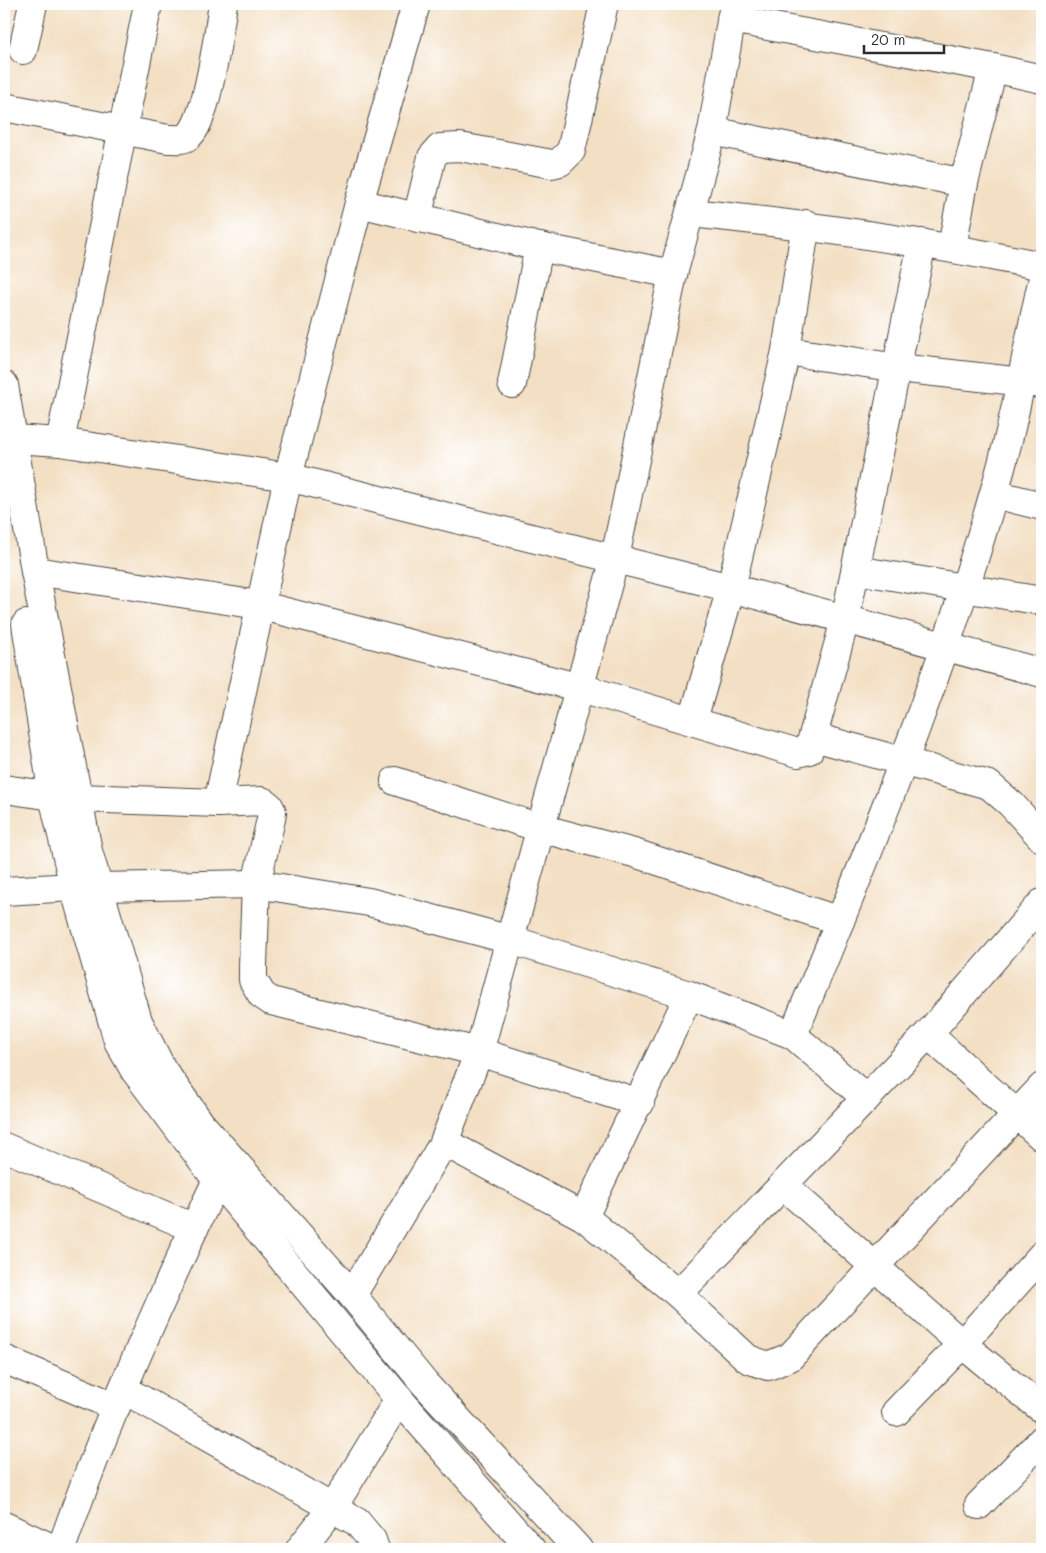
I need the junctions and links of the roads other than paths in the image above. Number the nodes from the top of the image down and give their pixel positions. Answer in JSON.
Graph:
{"nodes":[{"id":1,"x":33,"y":4,"type":"edge"},
{"id":2,"x":148,"y":4,"type":"edge"},
{"id":3,"x":223,"y":4,"type":"edge"},
{"id":4,"x":416,"y":4,"type":"edge"},
{"id":5,"x":604,"y":4,"type":"edge"},
{"id":6,"x":732,"y":11,"type":"edge"},
{"id":7,"x":23,"y":50,"type":"dead end"},
{"id":8,"x":993,"y":68,"type":"junction"},
{"id":9,"x":1042,"y":79,"type":"edge"},
{"id":10,"x":4,"y":107,"type":"edge"},
{"id":11,"x":122,"y":129,"type":"junction"},
{"id":12,"x":712,"y":131,"type":"junction"},
{"id":13,"x":964,"y":183,"type":"junction"},
{"id":14,"x":360,"y":203,"type":"junction"},
{"id":15,"x":691,"y":213,"type":"junction"},
{"id":16,"x":417,"y":218,"type":"junction"},
{"id":17,"x":806,"y":224,"type":"junction"},
{"id":18,"x":922,"y":243,"type":"junction"},
{"id":19,"x":540,"y":247,"type":"junction"},
{"id":20,"x":952,"y":247,"type":"junction"},
{"id":21,"x":1042,"y":266,"type":"edge"},
{"id":22,"x":673,"y":274,"type":"junction"},
{"id":23,"x":1042,"y":282,"type":"edge"},
{"id":24,"x":786,"y":351,"type":"junction"},
{"id":25,"x":898,"y":368,"type":"junction"},
{"id":26,"x":1031,"y":382,"type":"edge"},
{"id":27,"x":512,"y":384,"type":"dead end"},
{"id":28,"x":4,"y":385,"type":"edge"},
{"id":29,"x":14,"y":439,"type":"junction"},
{"id":30,"x":60,"y":442,"type":"junction"},
{"id":31,"x":288,"y":477,"type":"junction"},
{"id":32,"x":4,"y":482,"type":"edge"},
{"id":33,"x":994,"y":494,"type":"junction"},
{"id":34,"x":1042,"y":506,"type":"edge"},
{"id":35,"x":616,"y":558,"type":"junction"},
{"id":36,"x":856,"y":570,"type":"junction"},
{"id":37,"x":34,"y":571,"type":"junction"},
{"id":38,"x":966,"y":587,"type":"junction"},
{"id":39,"x":731,"y":588,"type":"junction"},
{"id":40,"x":1042,"y":601,"type":"edge"},
{"id":41,"x":259,"y":605,"type":"junction"},
{"id":42,"x":846,"y":620,"type":"junction"},
{"id":43,"x":945,"y":646,"type":"junction"},
{"id":44,"x":1042,"y":673,"type":"edge"},
{"id":45,"x":581,"y":688,"type":"junction"},
{"id":46,"x":693,"y":720,"type":"junction"},
{"id":47,"x":814,"y":737,"type":"junction"},
{"id":48,"x":904,"y":761,"type":"junction"},
{"id":49,"x":395,"y":781,"type":"dead end"},
{"id":50,"x":4,"y":789,"type":"edge"},
{"id":51,"x":65,"y":797,"type":"junction"},
{"id":52,"x":218,"y":803,"type":"junction"},
{"id":53,"x":540,"y":828,"type":"junction"},
{"id":54,"x":1042,"y":838,"type":"edge"},
{"id":55,"x":256,"y":884,"type":"junction"},
{"id":56,"x":86,"y":887,"type":"junction"},
{"id":57,"x":4,"y":891,"type":"edge"},
{"id":58,"x":1042,"y":903,"type":"edge"},
{"id":59,"x":840,"y":921,"type":"junction"},
{"id":60,"x":511,"y":940,"type":"junction"},
{"id":61,"x":690,"y":995,"type":"junction"},
{"id":62,"x":928,"y":1034,"type":"junction"},
{"id":63,"x":793,"y":1035,"type":"junction"},
{"id":64,"x":479,"y":1052,"type":"junction"},
{"id":65,"x":1042,"y":1087,"type":"edge"},
{"id":66,"x":866,"y":1098,"type":"junction"},
{"id":67,"x":640,"y":1103,"type":"junction"},
{"id":68,"x":1016,"y":1115,"type":"junction"},
{"id":69,"x":1042,"y":1137,"type":"edge"},
{"id":70,"x":444,"y":1142,"type":"junction"},
{"id":71,"x":4,"y":1147,"type":"edge"},
{"id":72,"x":217,"y":1180,"type":"junction"},
{"id":73,"x":784,"y":1186,"type":"junction"},
{"id":74,"x":584,"y":1217,"type":"junction"},
{"id":75,"x":194,"y":1228,"type":"junction"},
{"id":76,"x":1042,"y":1255,"type":"edge"},
{"id":77,"x":876,"y":1266,"type":"junction"},
{"id":78,"x":678,"y":1294,"type":"junction"},
{"id":79,"x":352,"y":1295,"type":"junction"},
{"id":80,"x":962,"y":1344,"type":"junction"},
{"id":81,"x":4,"y":1359,"type":"edge"},
{"id":82,"x":119,"y":1398,"type":"junction"},
{"id":83,"x":398,"y":1399,"type":"junction"},
{"id":84,"x":1042,"y":1409,"type":"edge"},
{"id":85,"x":896,"y":1412,"type":"dead end"},
{"id":86,"x":1042,"y":1440,"type":"edge"},
{"id":87,"x":979,"y":1505,"type":"dead end"},
{"id":88,"x":333,"y":1507,"type":"junction"},
{"id":89,"x":4,"y":1526,"type":"edge"},
{"id":90,"x":54,"y":1549,"type":"edge"},
{"id":91,"x":61,"y":1549,"type":"edge"},
{"id":92,"x":300,"y":1549,"type":"edge"},
{"id":93,"x":375,"y":1549,"type":"edge"},
{"id":94,"x":531,"y":1549,"type":"edge"},
{"id":95,"x":578,"y":1549,"type":"edge"}],
"edges":[{"from":1,"to":7,"type":"street"},
{"from":2,"to":11,"type":"street"},
{"from":3,"to":11,"type":"street"},
{"from":4,"to":14,"type":"street"},
{"from":5,"to":16,"type":"street"},
{"from":6,"to":8,"type":"street"},
{"from":6,"to":12,"type":"street"},
{"from":8,"to":9,"type":"street"},
{"from":8,"to":13,"type":"street"},
{"from":10,"to":11,"type":"street"},
{"from":11,"to":30,"type":"street"},
{"from":12,"to":13,"type":"street"},
{"from":12,"to":15,"type":"street"},
{"from":13,"to":20,"type":"street"},
{"from":14,"to":16,"type":"street"},
{"from":14,"to":31,"type":"street"},
{"from":15,"to":17,"type":"street"},
{"from":15,"to":22,"type":"street"},
{"from":16,"to":19,"type":"street"},
{"from":17,"to":18,"type":"street"},
{"from":17,"to":24,"type":"street"},
{"from":18,"to":20,"type":"street"},
{"from":18,"to":25,"type":"street"},
{"from":19,"to":22,"type":"street"},
{"from":19,"to":27,"type":"street"},
{"from":20,"to":21,"type":"street"},
{"from":22,"to":35,"type":"street"},
{"from":23,"to":26,"type":"street"},
{"from":24,"to":25,"type":"street"},
{"from":24,"to":39,"type":"street"},
{"from":25,"to":26,"type":"street"},
{"from":25,"to":36,"type":"street"},
{"from":26,"to":33,"type":"street"},
{"from":28,"to":29,"type":"street"},
{"from":29,"to":30,"type":"street"},
{"from":29,"to":37,"type":"street"},
{"from":30,"to":31,"type":"street"},
{"from":31,"to":35,"type":"street"},
{"from":31,"to":41,"type":"street"},
{"from":32,"to":51,"type":"street"},
{"from":33,"to":34,"type":"street"},
{"from":33,"to":38,"type":"street"},
{"from":35,"to":39,"type":"street"},
{"from":35,"to":45,"type":"street"},
{"from":36,"to":38,"type":"street"},
{"from":36,"to":42,"type":"street"},
{"from":37,"to":41,"type":"street"},
{"from":37,"to":51,"type":"street"},
{"from":38,"to":40,"type":"street"},
{"from":38,"to":43,"type":"street"},
{"from":39,"to":42,"type":"street"},
{"from":39,"to":46,"type":"street"},
{"from":41,"to":45,"type":"street"},
{"from":41,"to":52,"type":"street"},
{"from":42,"to":43,"type":"street"},
{"from":42,"to":47,"type":"street"},
{"from":43,"to":44,"type":"street"},
{"from":43,"to":48,"type":"street"},
{"from":45,"to":46,"type":"street"},
{"from":45,"to":53,"type":"street"},
{"from":46,"to":47,"type":"street"},
{"from":47,"to":48,"type":"street"},
{"from":48,"to":54,"type":"street"},
{"from":48,"to":59,"type":"street"},
{"from":49,"to":53,"type":"street"},
{"from":50,"to":51,"type":"street"},
{"from":51,"to":52,"type":"street"},
{"from":51,"to":56,"type":"street"},
{"from":52,"to":55,"type":"street"},
{"from":53,"to":59,"type":"street"},
{"from":53,"to":60,"type":"street"},
{"from":55,"to":56,"type":"street"},
{"from":55,"to":60,"type":"street"},
{"from":55,"to":64,"type":"street"},
{"from":56,"to":57,"type":"street"},
{"from":56,"to":72,"type":"street"},
{"from":56,"to":79,"type":"street"},
{"from":58,"to":62,"type":"street"},
{"from":59,"to":63,"type":"street"},
{"from":60,"to":61,"type":"street"},
{"from":60,"to":64,"type":"street"},
{"from":61,"to":63,"type":"street"},
{"from":61,"to":67,"type":"street"},
{"from":62,"to":66,"type":"street"},
{"from":62,"to":68,"type":"street"},
{"from":63,"to":66,"type":"street"},
{"from":64,"to":67,"type":"street"},
{"from":64,"to":70,"type":"street"},
{"from":65,"to":68,"type":"street"},
{"from":66,"to":73,"type":"street"},
{"from":67,"to":74,"type":"street"},
{"from":68,"to":69,"type":"street"},
{"from":68,"to":77,"type":"street"},
{"from":70,"to":74,"type":"street"},
{"from":70,"to":79,"type":"street"},
{"from":71,"to":75,"type":"street"},
{"from":72,"to":75,"type":"street"},
{"from":72,"to":83,"type":"street"},
{"from":73,"to":77,"type":"street"},
{"from":73,"to":78,"type":"street"},
{"from":74,"to":78,"type":"street"},
{"from":75,"to":82,"type":"street"},
{"from":76,"to":80,"type":"street"},
{"from":77,"to":78,"type":"street"},
{"from":77,"to":80,"type":"street"},
{"from":79,"to":95,"type":"street"},
{"from":80,"to":84,"type":"street"},
{"from":80,"to":85,"type":"street"},
{"from":81,"to":82,"type":"street"},
{"from":82,"to":88,"type":"street"},
{"from":82,"to":91,"type":"street"},
{"from":83,"to":88,"type":"street"},
{"from":83,"to":94,"type":"street"},
{"from":86,"to":87,"type":"street"},
{"from":88,"to":92,"type":"street"},
{"from":88,"to":93,"type":"street"},
{"from":89,"to":90,"type":"street"}]}
